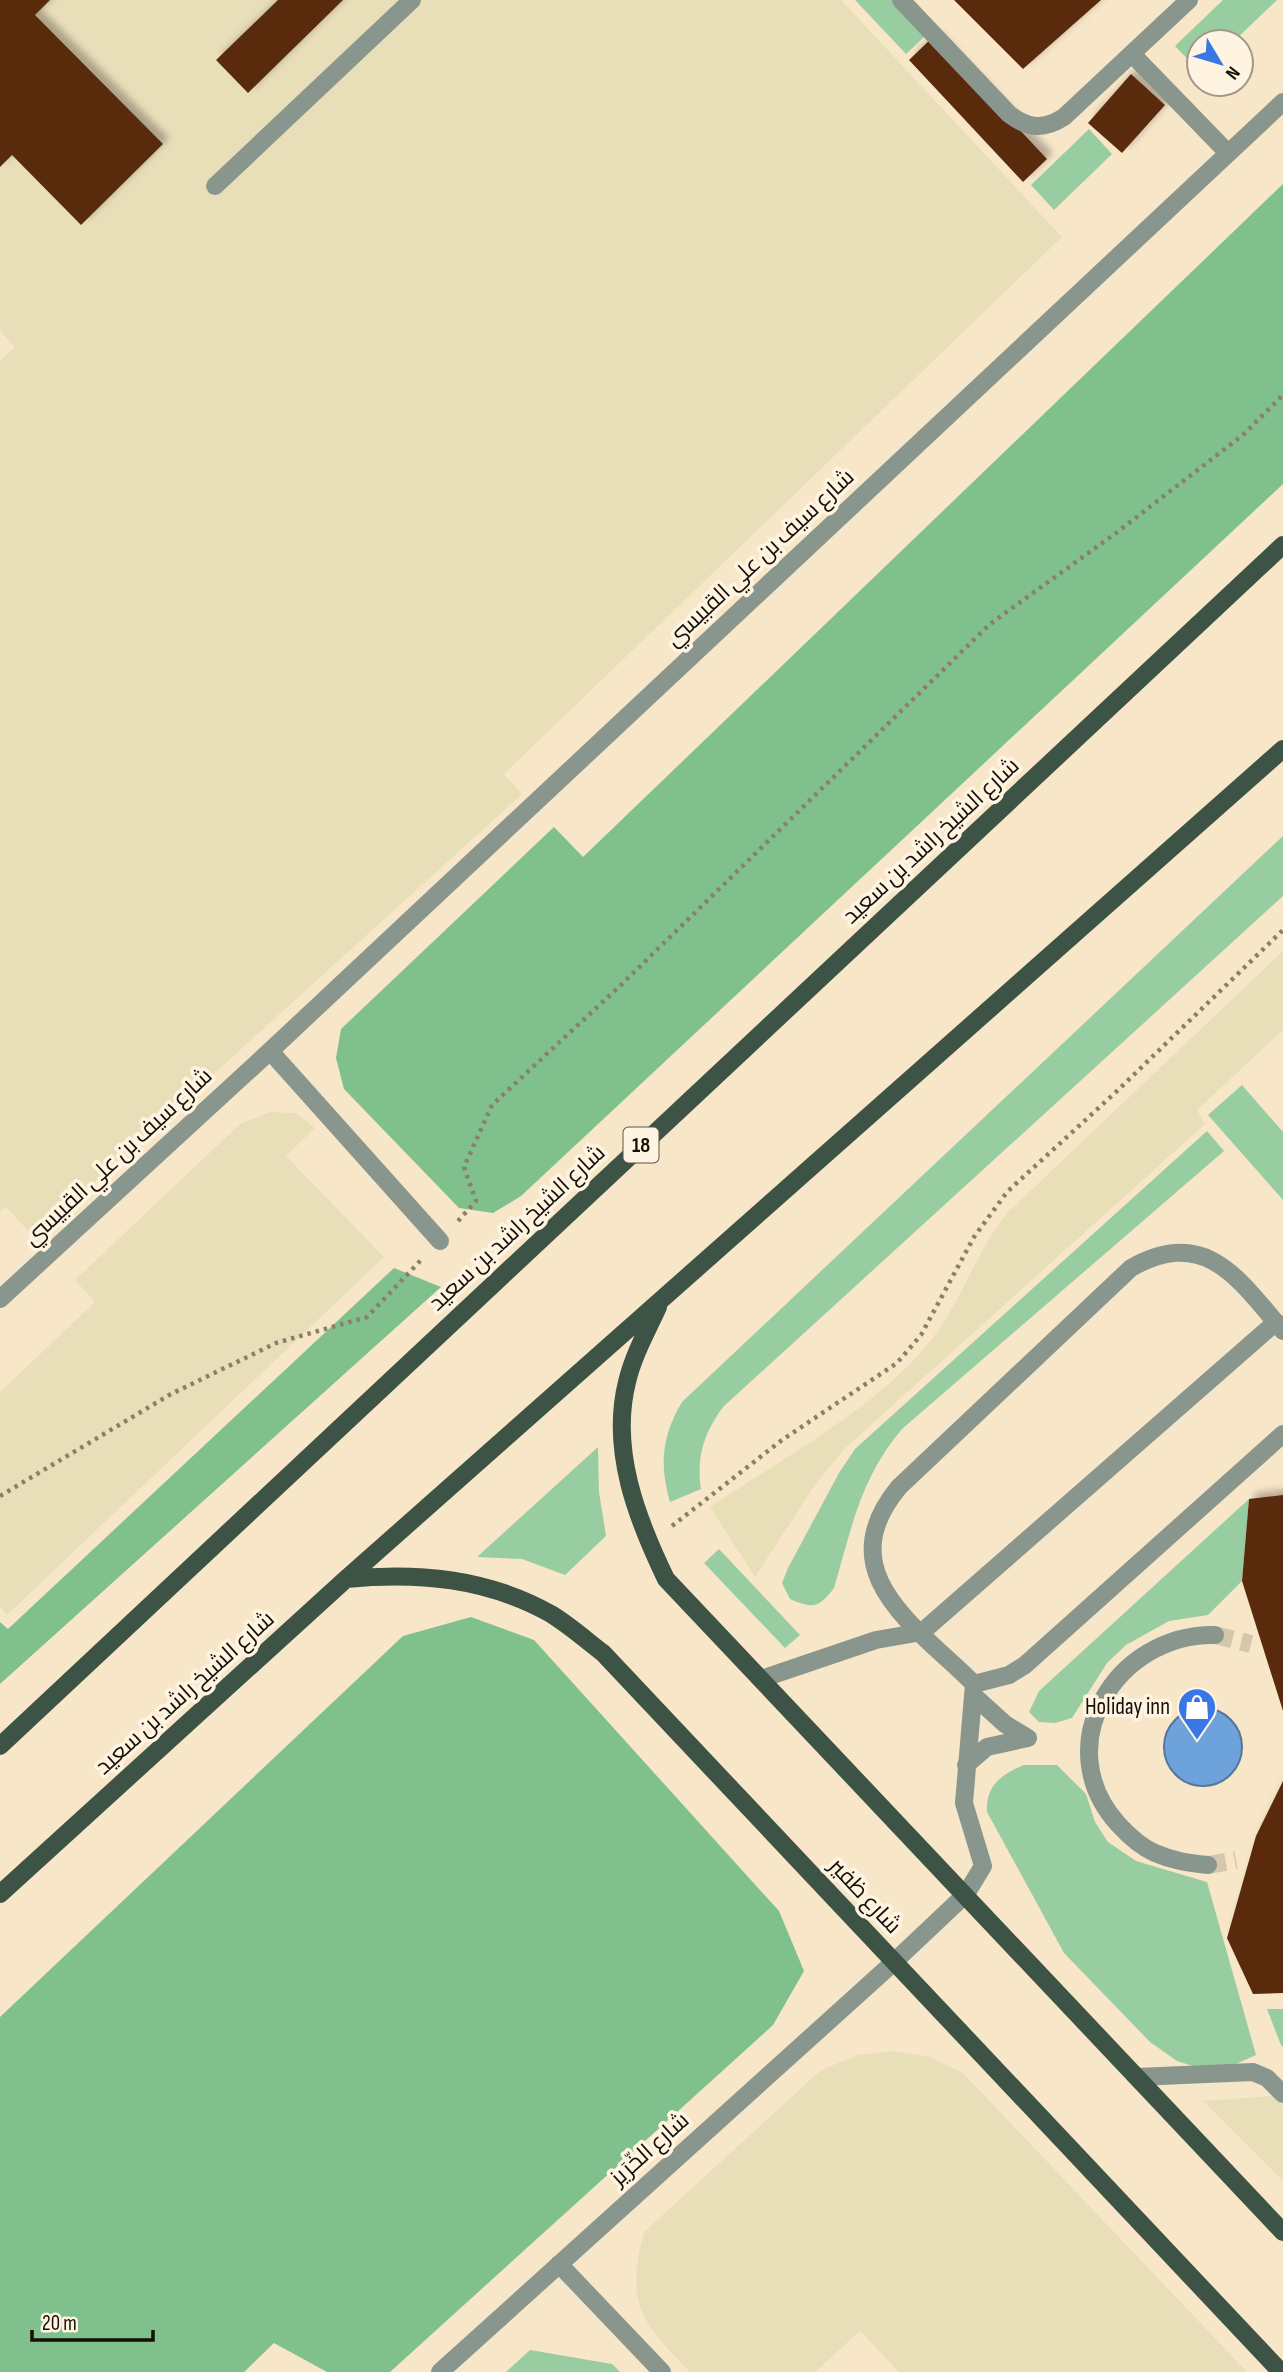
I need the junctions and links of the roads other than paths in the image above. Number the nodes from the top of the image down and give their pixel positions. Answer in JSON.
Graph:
{"nodes":[{"id":1,"x":412,"y":0,"type":"edge"},
{"id":2,"x":901,"y":0,"type":"edge"},
{"id":3,"x":1189,"y":0,"type":"edge"},
{"id":4,"x":1132,"y":54,"type":"junction"},
{"id":5,"x":1283,"y":102,"type":"edge"},
{"id":6,"x":1228,"y":153,"type":"junction"},
{"id":7,"x":215,"y":186,"type":"dead end"},
{"id":8,"x":1283,"y":545,"type":"edge"},
{"id":9,"x":1282,"y":750,"type":"edge"},
{"id":10,"x":270,"y":1051,"type":"junction"},
{"id":11,"x":440,"y":1241,"type":"road end"},
{"id":12,"x":663,"y":1298,"type":"junction"},
{"id":13,"x":0,"y":1299,"type":"edge"},
{"id":14,"x":1279,"y":1326,"type":"edge"},
{"id":15,"x":1283,"y":1434,"type":"edge"},
{"id":16,"x":346,"y":1579,"type":"junction"},
{"id":17,"x":922,"y":1632,"type":"junction"},
{"id":18,"x":1214,"y":1635,"type":"tunnel mouth"},
{"id":19,"x":761,"y":1679,"type":"junction"},
{"id":20,"x":974,"y":1690,"type":"junction"},
{"id":21,"x":0,"y":1746,"type":"edge"},
{"id":22,"x":966,"y":1765,"type":"junction"},
{"id":23,"x":1208,"y":1865,"type":"tunnel mouth"},
{"id":24,"x":0,"y":1894,"type":"edge"},
{"id":25,"x":966,"y":1894,"type":"junction"},
{"id":26,"x":894,"y":1962,"type":"junction"},
{"id":27,"x":1137,"y":2077,"type":"junction"},
{"id":28,"x":1283,"y":2094,"type":"edge"},
{"id":29,"x":1283,"y":2232,"type":"edge"},
{"id":30,"x":559,"y":2264,"type":"junction"},
{"id":31,"x":440,"y":2372,"type":"edge"},
{"id":32,"x":662,"y":2372,"type":"edge"},
{"id":33,"x":1281,"y":2372,"type":"edge"}],
"edges":[{"from":1,"to":7,"type":"street"},
{"from":2,"to":4,"type":"street"},
{"from":3,"to":4,"type":"street"},
{"from":4,"to":6,"type":"street"},
{"from":5,"to":6,"type":"street","name":"شارع سيف بن علي القبيسي"},
{"from":6,"to":10,"type":"street","name":"شارع سيف بن علي القبيسي"},
{"from":8,"to":21,"type":"main road","name":"شارع الشيخ راشد بن سعيد","number":"18"},
{"from":9,"to":12,"type":"main road","name":"شارع الشيخ راشد بن سعيد"},
{"from":10,"to":11,"type":"street"},
{"from":10,"to":13,"type":"street","name":"شارع سيف بن علي القبيسي"},
{"from":12,"to":16,"type":"main road","name":"شارع الشيخ راشد بن سعيد"},
{"from":12,"to":19,"type":"main road"},
{"from":14,"to":17,"type":"street"},
{"from":14,"to":17,"type":"street"},
{"from":15,"to":20,"type":"street"},
{"from":16,"to":24,"type":"main road","name":"شارع الشيخ راشد بن سعيد"},
{"from":16,"to":26,"type":"main road","name":"شارع ظفير"},
{"from":17,"to":19,"type":"street"},
{"from":17,"to":20,"type":"street"},
{"from":18,"to":23,"type":"street"},
{"from":19,"to":25,"type":"main road"},
{"from":20,"to":22,"type":"street","name":"شارع الخّرَيز"},
{"from":20,"to":22,"type":"street"},
{"from":22,"to":25,"type":"street","name":"شارع الخّرَيز"},
{"from":25,"to":26,"type":"street","name":"شارع الخّرَيز"},
{"from":25,"to":27,"type":"main road"},
{"from":26,"to":30,"type":"street","name":"شارع الخّرَيز"},
{"from":26,"to":33,"type":"main road","name":"شارع ظفير"},
{"from":27,"to":28,"type":"street"},
{"from":27,"to":29,"type":"main road"},
{"from":30,"to":31,"type":"street","name":"شارع الخّرَيز"},
{"from":30,"to":32,"type":"street"}]}
